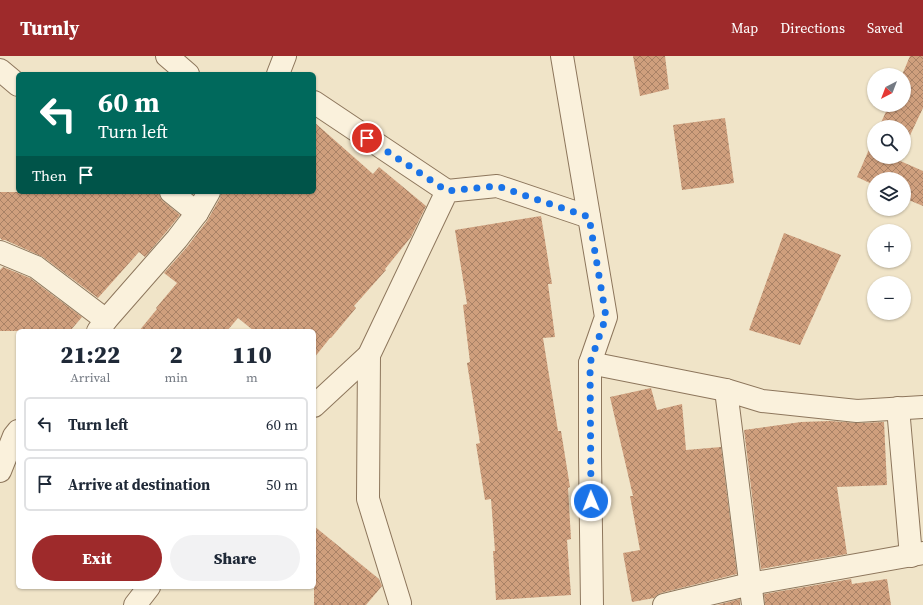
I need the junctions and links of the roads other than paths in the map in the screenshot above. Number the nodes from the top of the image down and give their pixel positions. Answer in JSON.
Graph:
{"nodes":[{"id":1,"x":167,"y":56,"type":"edge"},
{"id":2,"x":286,"y":56,"type":"edge"},
{"id":3,"x":562,"y":56,"type":"edge"},
{"id":4,"x":0,"y":70,"type":"edge"},
{"id":5,"x":186,"y":72,"type":"edge"},
{"id":6,"x":279,"y":72,"type":"edge"},
{"id":7,"x":16,"y":83,"type":"edge"},
{"id":8,"x":316,"y":103,"type":"edge"},
{"id":9,"x":447,"y":191,"type":"junction"},
{"id":10,"x":173,"y":194,"type":"edge"},
{"id":11,"x":209,"y":194,"type":"edge"},
{"id":12,"x":197,"y":214,"type":"junction"},
{"id":13,"x":589,"y":217,"type":"junction"},
{"id":14,"x":0,"y":252,"type":"edge"},
{"id":15,"x":102,"y":325,"type":"edge"},
{"id":16,"x":369,"y":355,"type":"junction"},
{"id":17,"x":590,"y":363,"type":"junction"},
{"id":18,"x":726,"y":390,"type":"junction"},
{"id":19,"x":316,"y":404,"type":"edge"},
{"id":20,"x":923,"y":407,"type":"edge"},
{"id":21,"x":898,"y":408,"type":"junction"},
{"id":22,"x":11,"y":431,"type":"edge"},
{"id":23,"x":0,"y":471,"type":"edge"},
{"id":24,"x":917,"y":554,"type":"edge"},
{"id":25,"x":147,"y":589,"type":"edge"},
{"id":26,"x":751,"y":594,"type":"edge"},
{"id":27,"x":403,"y":604,"type":"edge"},
{"id":28,"x":134,"y":605,"type":"edge"},
{"id":29,"x":592,"y":605,"type":"edge"},
{"id":30,"x":664,"y":605,"type":"edge"}],
"edges":[{"from":1,"to":5,"type":"street"},
{"from":2,"to":6,"type":"street"},
{"from":3,"to":13,"type":"street"},
{"from":4,"to":7,"type":"street"},
{"from":8,"to":9,"type":"street"},
{"from":9,"to":13,"type":"street"},
{"from":9,"to":16,"type":"street"},
{"from":10,"to":12,"type":"street"},
{"from":11,"to":12,"type":"street"},
{"from":12,"to":15,"type":"street"},
{"from":13,"to":17,"type":"street"},
{"from":14,"to":15,"type":"street"},
{"from":16,"to":19,"type":"street"},
{"from":16,"to":27,"type":"street"},
{"from":17,"to":18,"type":"street"},
{"from":17,"to":29,"type":"street"},
{"from":18,"to":21,"type":"street"},
{"from":18,"to":26,"type":"street"},
{"from":20,"to":21,"type":"street"},
{"from":21,"to":24,"type":"street"},
{"from":22,"to":23,"type":"street"},
{"from":24,"to":26,"type":"street"},
{"from":25,"to":28,"type":"street"},
{"from":26,"to":30,"type":"street"}]}
